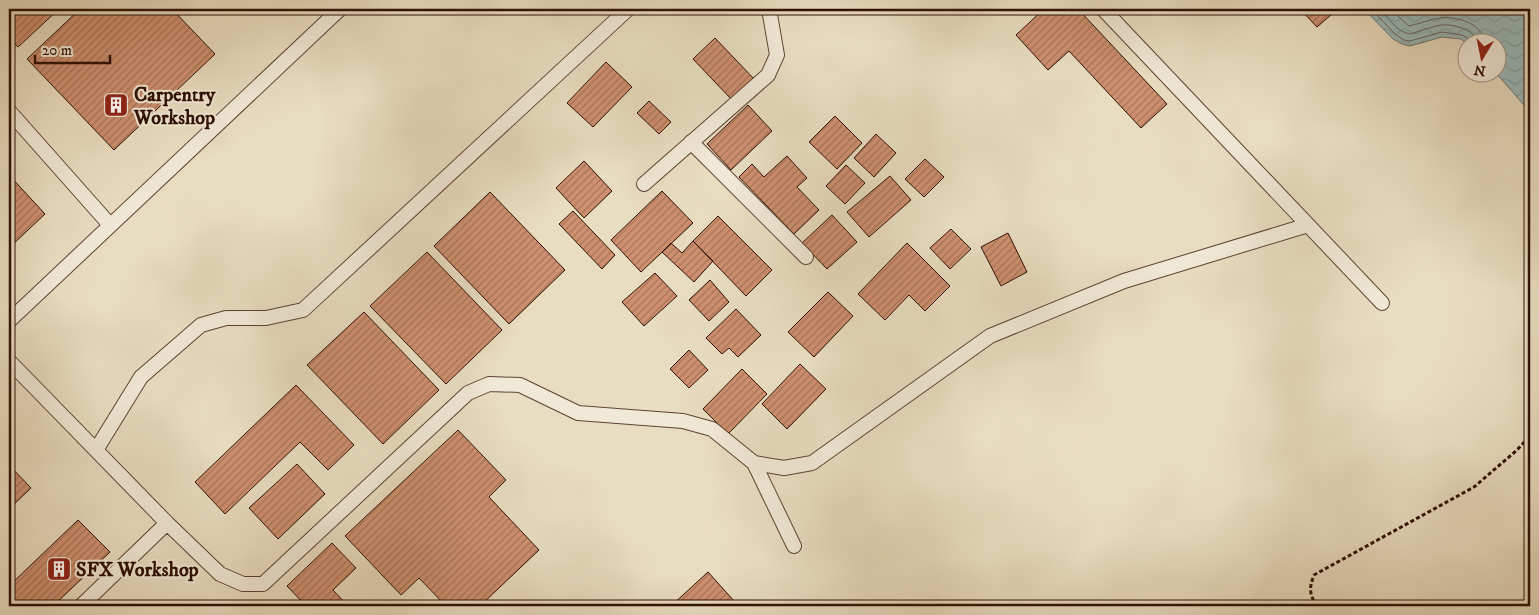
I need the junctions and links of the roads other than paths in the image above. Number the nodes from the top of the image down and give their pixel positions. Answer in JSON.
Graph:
{"nodes":[{"id":1,"x":628,"y":9,"type":"edge"},
{"id":2,"x":769,"y":9,"type":"edge"},
{"id":3,"x":1103,"y":9,"type":"edge"},
{"id":4,"x":335,"y":11,"type":"edge"},
{"id":5,"x":9,"y":111,"type":"edge"},
{"id":6,"x":692,"y":142,"type":"junction"},
{"id":7,"x":644,"y":184,"type":"dead end"},
{"id":8,"x":110,"y":225,"type":"junction"},
{"id":9,"x":1308,"y":225,"type":"junction"},
{"id":10,"x":806,"y":257,"type":"dead end"},
{"id":11,"x":1382,"y":303,"type":"dead end"},
{"id":12,"x":9,"y":321,"type":"edge"},
{"id":13,"x":9,"y":361,"type":"edge"},
{"id":14,"x":96,"y":450,"type":"junction"},
{"id":15,"x":754,"y":463,"type":"junction"},
{"id":16,"x":167,"y":523,"type":"junction"},
{"id":17,"x":794,"y":546,"type":"dead end"},
{"id":18,"x":81,"y":606,"type":"edge"}],
"edges":[{"from":1,"to":14,"type":"lane"},
{"from":2,"to":6,"type":"lane"},
{"from":3,"to":9,"type":"lane"},
{"from":4,"to":8,"type":"lane"},
{"from":5,"to":8,"type":"lane"},
{"from":6,"to":7,"type":"lane"},
{"from":6,"to":10,"type":"lane"},
{"from":8,"to":12,"type":"lane"},
{"from":9,"to":11,"type":"lane"},
{"from":9,"to":15,"type":"lane"},
{"from":13,"to":14,"type":"lane"},
{"from":14,"to":16,"type":"lane"},
{"from":15,"to":16,"type":"lane"},
{"from":15,"to":17,"type":"lane"},
{"from":16,"to":18,"type":"lane"}]}
